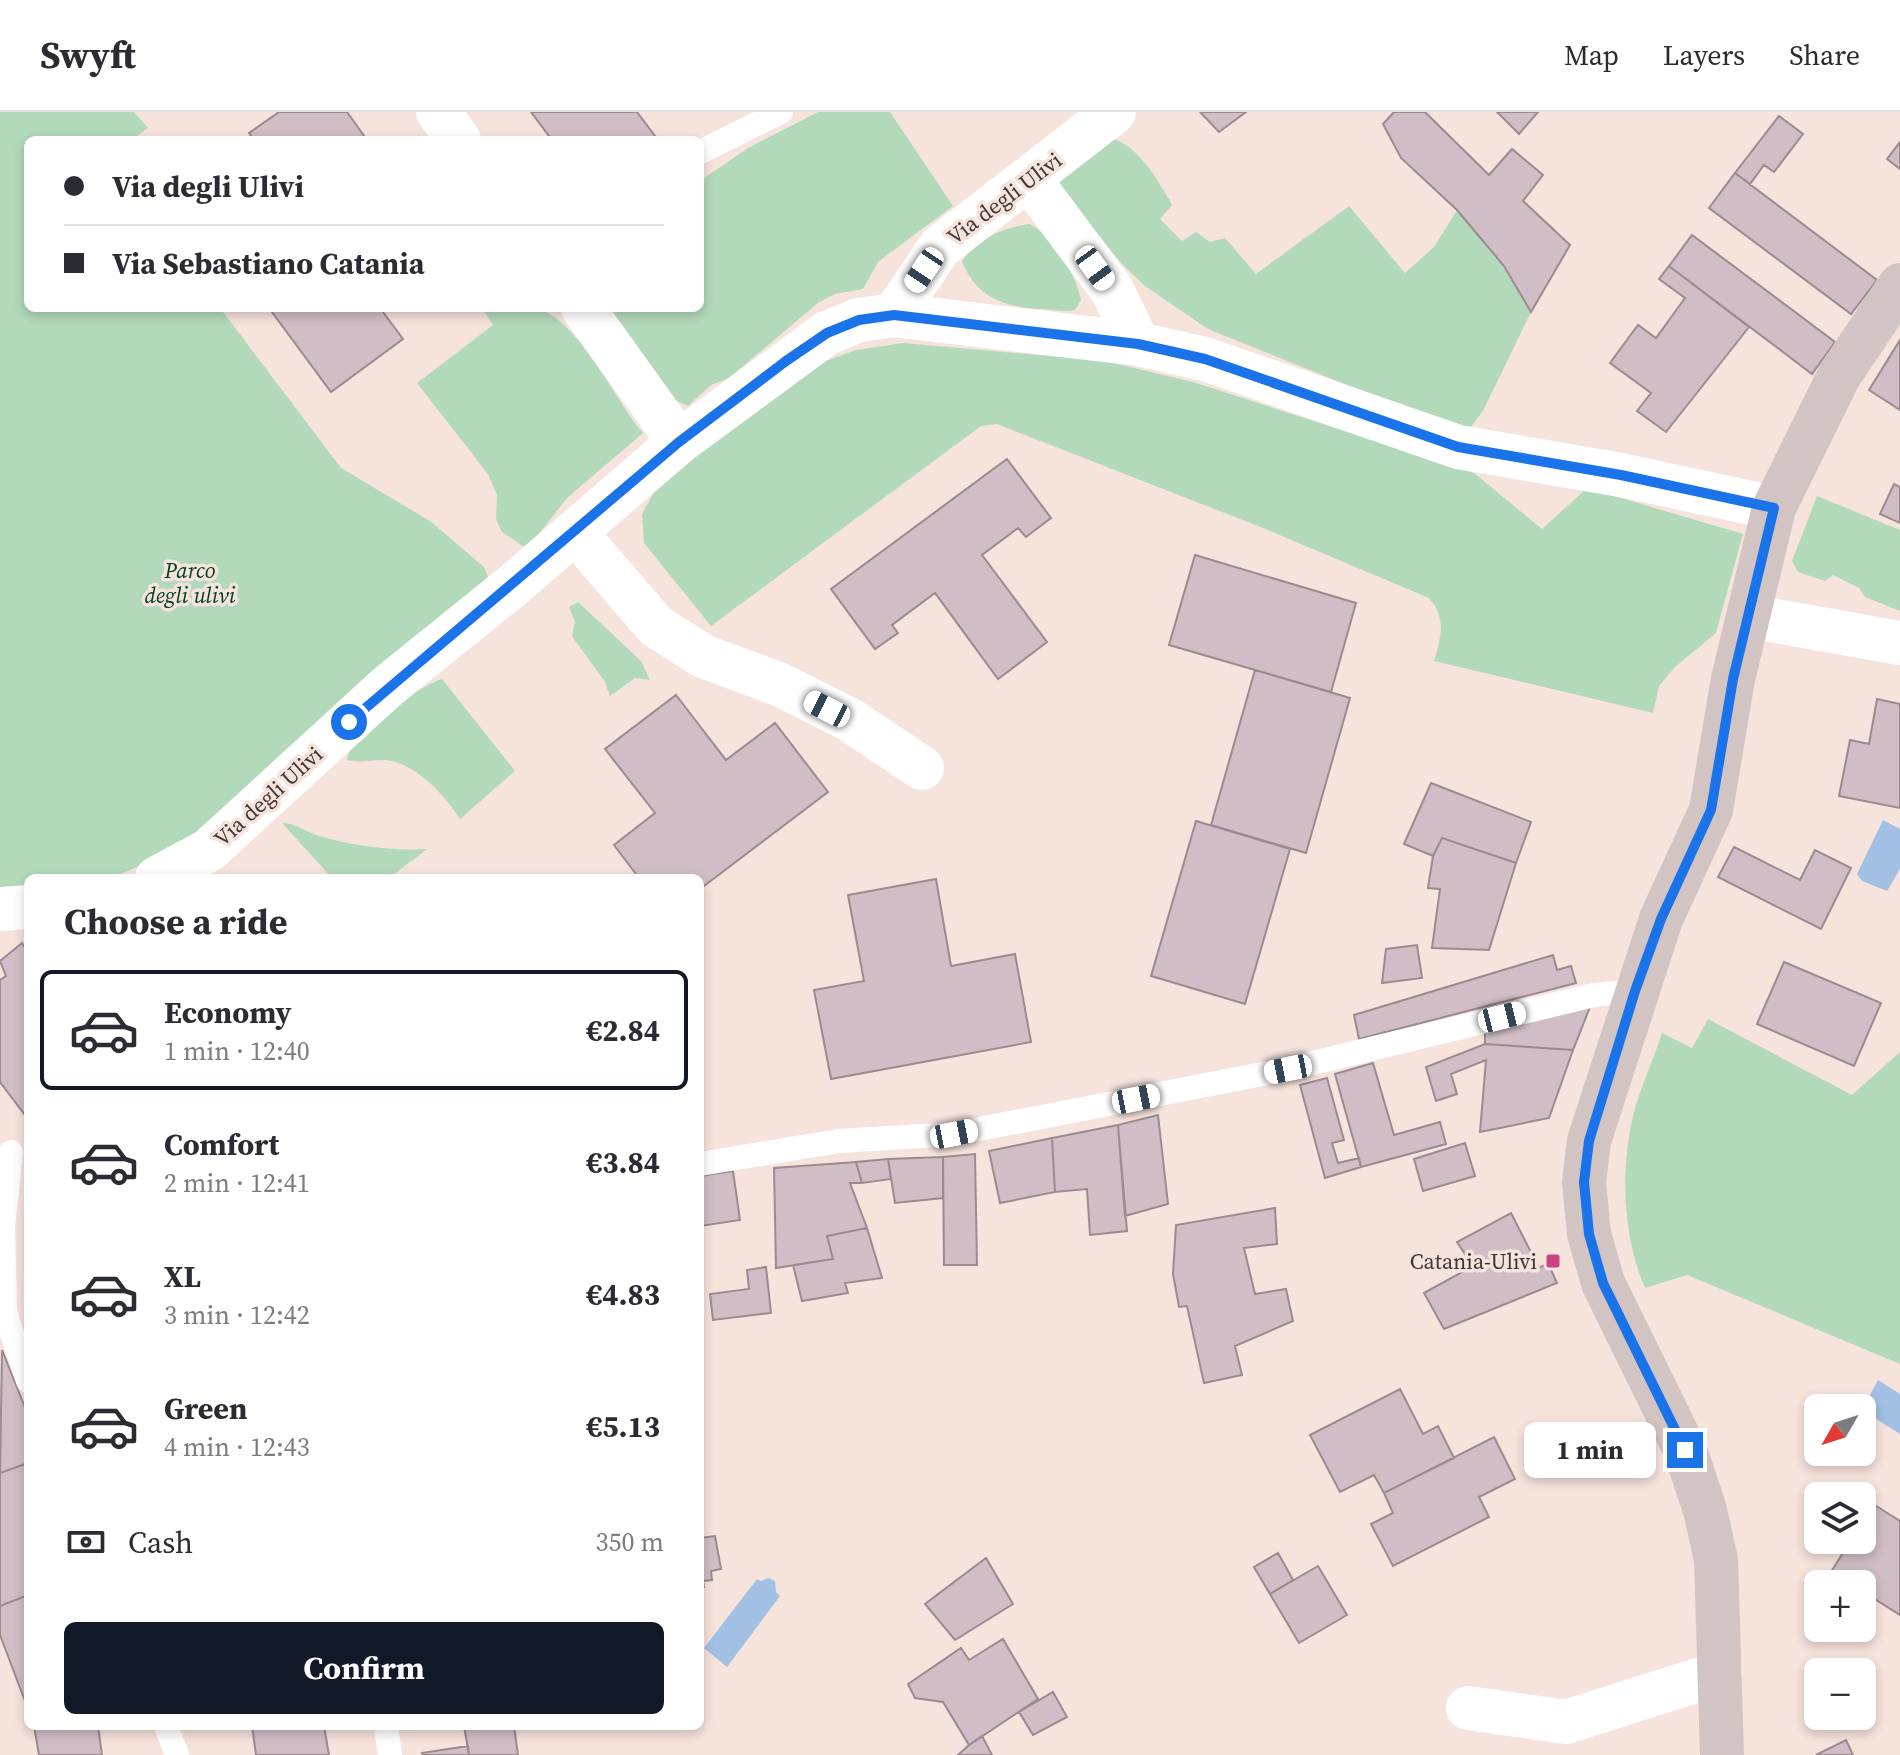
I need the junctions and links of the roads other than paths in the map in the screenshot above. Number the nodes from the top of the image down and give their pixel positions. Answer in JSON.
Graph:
{"nodes":[{"id":1,"x":438,"y":112,"type":"edge"},
{"id":2,"x":781,"y":112,"type":"edge"},
{"id":3,"x":1114,"y":112,"type":"edge"},
{"id":4,"x":456,"y":136,"type":"edge"},
{"id":5,"x":704,"y":150,"type":"edge"},
{"id":6,"x":1030,"y":180,"type":"junction"},
{"id":7,"x":1900,"y":285,"type":"edge"},
{"id":8,"x":586,"y":312,"type":"edge"},
{"id":9,"x":894,"y":315,"type":"junction"},
{"id":10,"x":1138,"y":344,"type":"junction"},
{"id":11,"x":679,"y":442,"type":"junction"},
{"id":12,"x":1774,"y":508,"type":"junction"},
{"id":13,"x":575,"y":532,"type":"junction"},
{"id":14,"x":1748,"y":616,"type":"junction"},
{"id":15,"x":1900,"y":643,"type":"edge"},
{"id":16,"x":922,"y":768,"type":"dead end"},
{"id":17,"x":164,"y":874,"type":"edge"},
{"id":18,"x":24,"y":907,"type":"edge"},
{"id":19,"x":0,"y":909,"type":"edge"},
{"id":20,"x":1635,"y":991,"type":"junction"},
{"id":21,"x":11,"y":1152,"type":"dead end"},
{"id":22,"x":704,"y":1163,"type":"edge"},
{"id":23,"x":24,"y":1371,"type":"edge"},
{"id":24,"x":1720,"y":1673,"type":"junction"},
{"id":25,"x":1468,"y":1708,"type":"dead end"},
{"id":26,"x":168,"y":1730,"type":"edge"},
{"id":27,"x":387,"y":1730,"type":"edge"},
{"id":28,"x":177,"y":1755,"type":"edge"},
{"id":29,"x":390,"y":1755,"type":"edge"},
{"id":30,"x":1722,"y":1755,"type":"edge"}],
"edges":[{"from":1,"to":4,"type":"street"},
{"from":2,"to":5,"type":"lane"},
{"from":3,"to":6,"type":"street","name":"Via degli Ulivi"},
{"from":6,"to":9,"type":"street","name":"Via degli Ulivi"},
{"from":6,"to":10,"type":"street"},
{"from":7,"to":12,"type":"main road"},
{"from":8,"to":11,"type":"street"},
{"from":9,"to":10,"type":"street"},
{"from":9,"to":11,"type":"street","name":"Via degli Ulivi"},
{"from":10,"to":12,"type":"street"},
{"from":11,"to":13,"type":"street","name":"Via degli Ulivi"},
{"from":12,"to":14,"type":"main road"},
{"from":13,"to":16,"type":"street"},
{"from":13,"to":17,"type":"street","name":"Via degli Ulivi"},
{"from":14,"to":15,"type":"street"},
{"from":14,"to":20,"type":"main road"},
{"from":18,"to":19,"type":"street"},
{"from":20,"to":22,"type":"lane"},
{"from":20,"to":24,"type":"main road"},
{"from":21,"to":23,"type":"lane"},
{"from":24,"to":25,"type":"street"},
{"from":24,"to":30,"type":"main road"},
{"from":26,"to":28,"type":"lane"},
{"from":27,"to":29,"type":"lane"}]}
